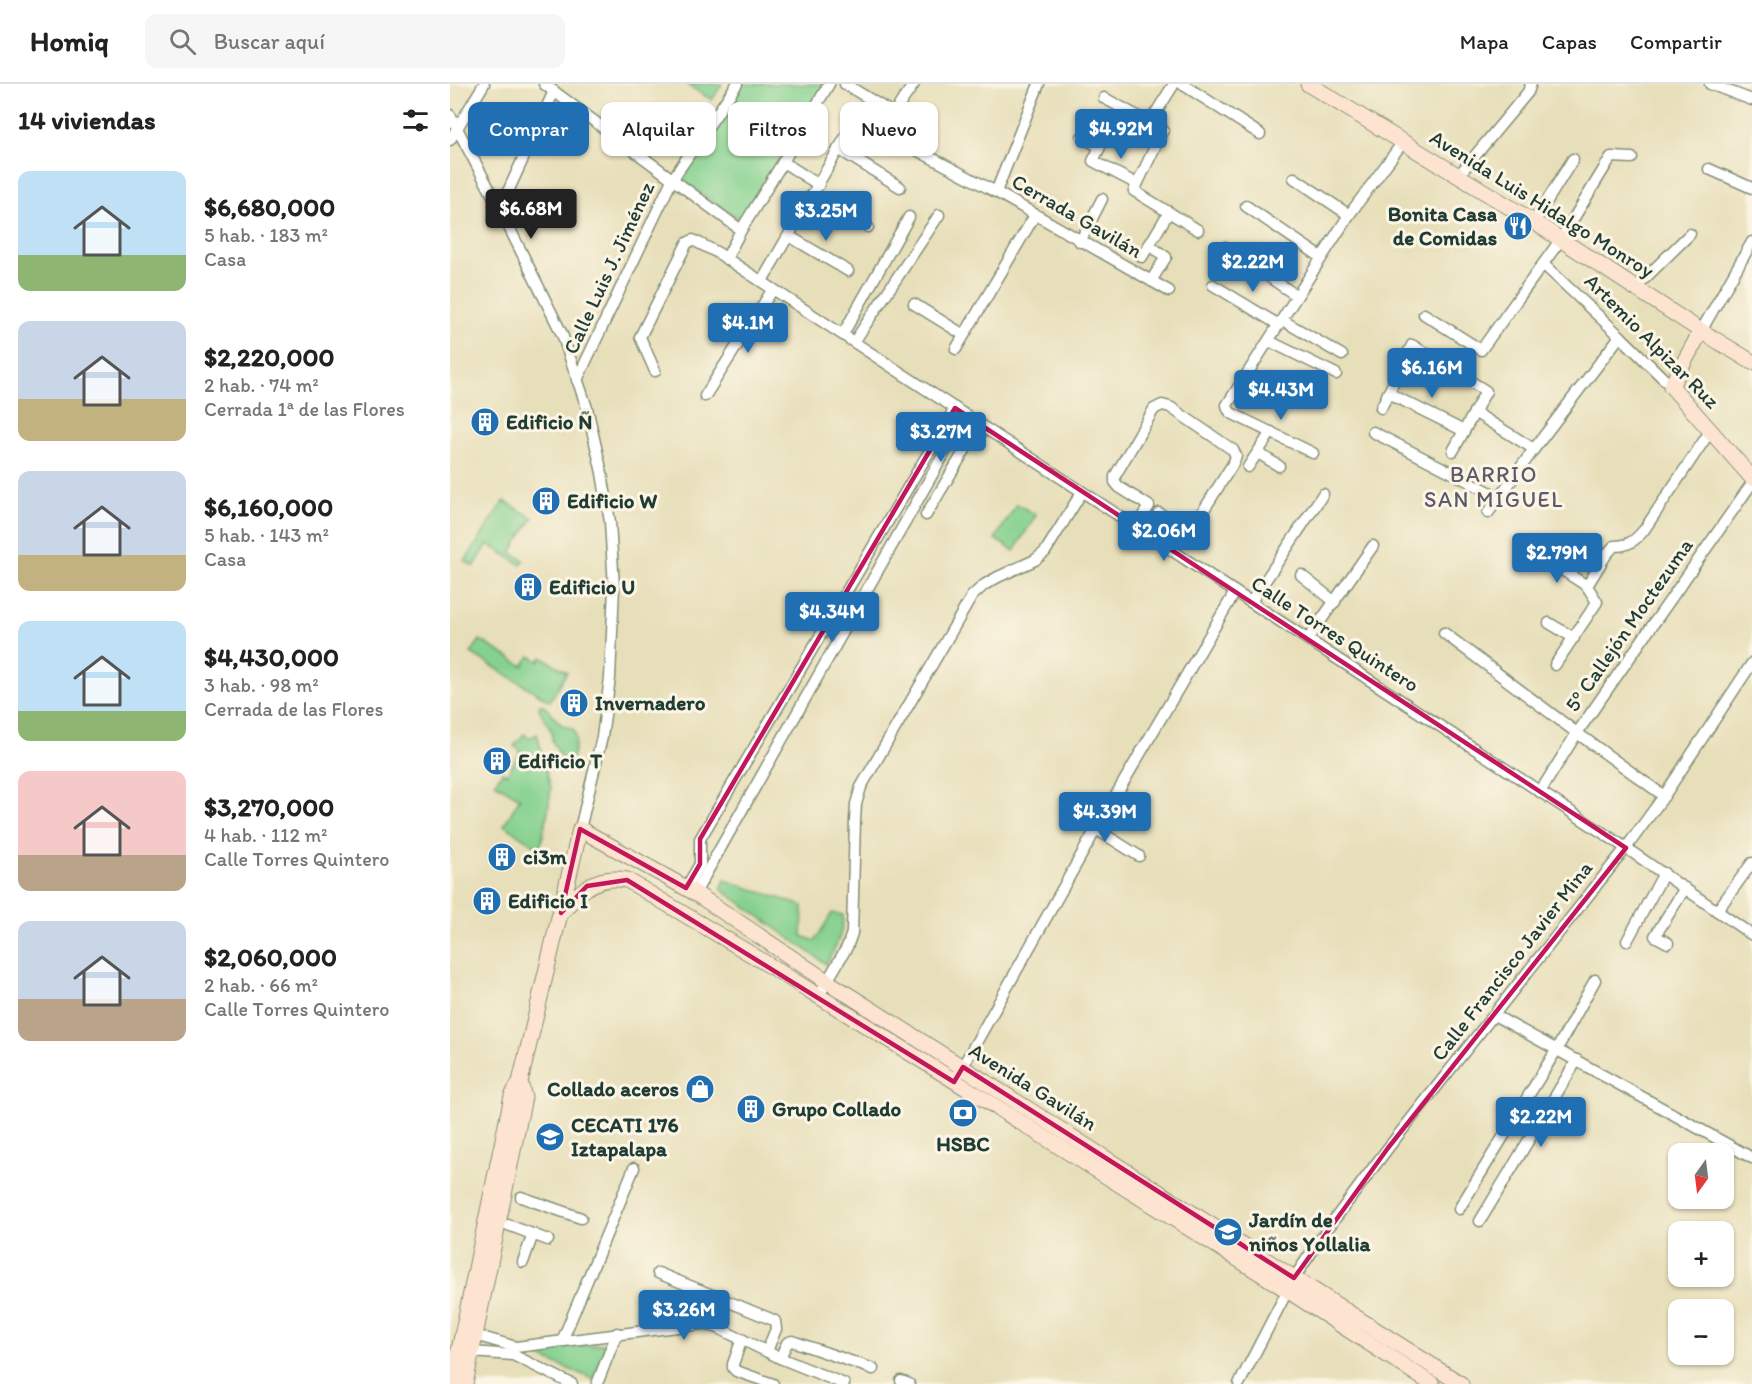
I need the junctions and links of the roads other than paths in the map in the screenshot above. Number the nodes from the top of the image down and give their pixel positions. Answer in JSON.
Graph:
{"nodes":[{"id":1,"x":484,"y":84,"type":"edge"},
{"id":2,"x":544,"y":84,"type":"edge"},
{"id":3,"x":737,"y":84,"type":"edge"},
{"id":4,"x":829,"y":84,"type":"edge"},
{"id":5,"x":845,"y":84,"type":"edge"},
{"id":6,"x":914,"y":84,"type":"edge"},
{"id":7,"x":1039,"y":84,"type":"edge"},
{"id":8,"x":1175,"y":84,"type":"edge"},
{"id":9,"x":1308,"y":84,"type":"edge"},
{"id":10,"x":1531,"y":84,"type":"edge"},
{"id":11,"x":1710,"y":84,"type":"edge"},
{"id":12,"x":554,"y":91,"type":"junction"},
{"id":13,"x":1104,"y":98,"type":"dead end"},
{"id":14,"x":1752,"y":100,"type":"edge"},
{"id":15,"x":874,"y":102,"type":"edge"},
{"id":16,"x":902,"y":102,"type":"edge"},
{"id":17,"x":450,"y":115,"type":"edge"},
{"id":18,"x":1150,"y":122,"type":"junction"},
{"id":19,"x":457,"y":128,"type":"junction"},
{"id":20,"x":1260,"y":134,"type":"dead end"},
{"id":21,"x":1082,"y":137,"type":"dead end"},
{"id":22,"x":450,"y":140,"type":"edge"},
{"id":23,"x":1403,"y":142,"type":"junction"},
{"id":24,"x":840,"y":146,"type":"edge"},
{"id":25,"x":838,"y":149,"type":"junction"},
{"id":26,"x":928,"y":156,"type":"edge"},
{"id":27,"x":1632,"y":158,"type":"dead end"},
{"id":28,"x":1573,"y":159,"type":"dead end"},
{"id":29,"x":783,"y":162,"type":"junction"},
{"id":30,"x":1709,"y":169,"type":"dead end"},
{"id":31,"x":1459,"y":175,"type":"junction"},
{"id":32,"x":1294,"y":178,"type":"dead end"},
{"id":33,"x":672,"y":180,"type":"junction"},
{"id":34,"x":1137,"y":184,"type":"junction"},
{"id":35,"x":900,"y":187,"type":"dead end"},
{"id":36,"x":1752,"y":188,"type":"edge"},
{"id":37,"x":816,"y":190,"type":"junction"},
{"id":38,"x":996,"y":192,"type":"junction"},
{"id":39,"x":1102,"y":199,"type":"dead end"},
{"id":40,"x":1246,"y":206,"type":"dead end"},
{"id":41,"x":500,"y":209,"type":"junction"},
{"id":42,"x":1169,"y":212,"type":"junction"},
{"id":43,"x":939,"y":215,"type":"dead end"},
{"id":44,"x":1035,"y":215,"type":"junction"},
{"id":45,"x":1349,"y":215,"type":"junction"},
{"id":46,"x":909,"y":217,"type":"dead end"},
{"id":47,"x":1534,"y":222,"type":"junction"},
{"id":48,"x":868,"y":227,"type":"dead end"},
{"id":49,"x":741,"y":230,"type":"junction"},
{"id":50,"x":1198,"y":230,"type":"dead end"},
{"id":51,"x":1690,"y":234,"type":"dead end"},
{"id":52,"x":789,"y":236,"type":"junction"},
{"id":53,"x":1561,"y":239,"type":"junction"},
{"id":54,"x":1080,"y":242,"type":"junction"},
{"id":55,"x":1149,"y":244,"type":"junction"},
{"id":56,"x":1225,"y":247,"type":"dead end"},
{"id":57,"x":1751,"y":247,"type":"edge"},
{"id":58,"x":1142,"y":257,"type":"dead end"},
{"id":59,"x":1321,"y":257,"type":"junction"},
{"id":60,"x":726,"y":259,"type":"junction"},
{"id":61,"x":1543,"y":264,"type":"junction"},
{"id":62,"x":848,"y":272,"type":"dead end"},
{"id":63,"x":762,"y":281,"type":"junction"},
{"id":64,"x":1151,"y":281,"type":"junction"},
{"id":65,"x":1213,"y":285,"type":"dead end"},
{"id":66,"x":1635,"y":288,"type":"junction"},
{"id":67,"x":773,"y":289,"type":"junction"},
{"id":68,"x":1169,"y":291,"type":"dead end"},
{"id":69,"x":1297,"y":296,"type":"junction"},
{"id":70,"x":914,"y":304,"type":"dead end"},
{"id":71,"x":1424,"y":314,"type":"dead end"},
{"id":72,"x":1280,"y":322,"type":"junction"},
{"id":73,"x":1701,"y":331,"type":"junction"},
{"id":74,"x":843,"y":334,"type":"junction"},
{"id":75,"x":964,"y":335,"type":"junction"},
{"id":76,"x":1620,"y":336,"type":"junction"},
{"id":77,"x":1269,"y":340,"type":"junction"},
{"id":78,"x":854,"y":342,"type":"junction"},
{"id":79,"x":956,"y":349,"type":"dead end"},
{"id":80,"x":1342,"y":355,"type":"dead end"},
{"id":81,"x":1752,"y":362,"type":"edge"},
{"id":82,"x":655,"y":371,"type":"dead end"},
{"id":83,"x":1336,"y":374,"type":"dead end"},
{"id":84,"x":577,"y":380,"type":"junction"},
{"id":85,"x":1671,"y":386,"type":"junction"},
{"id":86,"x":1388,"y":393,"type":"junction"},
{"id":87,"x":705,"y":396,"type":"dead end"},
{"id":88,"x":955,"y":408,"type":"junction"},
{"id":89,"x":1381,"y":408,"type":"dead end"},
{"id":90,"x":1474,"y":412,"type":"junction"},
{"id":91,"x":966,"y":415,"type":"junction"},
{"id":92,"x":981,"y":425,"type":"junction"},
{"id":93,"x":1711,"y":430,"type":"junction"},
{"id":94,"x":1464,"y":431,"type":"junction"},
{"id":95,"x":1271,"y":432,"type":"junction"},
{"id":96,"x":1373,"y":432,"type":"dead end"},
{"id":97,"x":1534,"y":449,"type":"junction"},
{"id":98,"x":1453,"y":451,"type":"dead end"},
{"id":99,"x":1258,"y":453,"type":"junction"},
{"id":100,"x":1313,"y":453,"type":"dead end"},
{"id":101,"x":1248,"y":466,"type":"dead end"},
{"id":102,"x":1279,"y":466,"type":"dead end"},
{"id":103,"x":1752,"y":478,"type":"edge"},
{"id":104,"x":1752,"y":483,"type":"edge"},
{"id":105,"x":1082,"y":492,"type":"junction"},
{"id":106,"x":1323,"y":494,"type":"dead end"},
{"id":107,"x":1499,"y":497,"type":"junction"},
{"id":108,"x":1488,"y":513,"type":"dead end"},
{"id":109,"x":926,"y":515,"type":"dead end"},
{"id":110,"x":1136,"y":527,"type":"junction"},
{"id":111,"x":1146,"y":533,"type":"junction"},
{"id":112,"x":1372,"y":546,"type":"dead end"},
{"id":113,"x":1544,"y":558,"type":"dead end"},
{"id":114,"x":1300,"y":575,"type":"dead end"},
{"id":115,"x":1587,"y":586,"type":"junction"},
{"id":116,"x":1235,"y":592,"type":"junction"},
{"id":117,"x":1251,"y":602,"type":"junction"},
{"id":118,"x":1335,"y":602,"type":"junction"},
{"id":119,"x":1550,"y":623,"type":"dead end"},
{"id":120,"x":1444,"y":633,"type":"dead end"},
{"id":121,"x":1574,"y":638,"type":"junction"},
{"id":122,"x":1308,"y":639,"type":"junction"},
{"id":123,"x":1752,"y":663,"type":"edge"},
{"id":124,"x":1555,"y":665,"type":"dead end"},
{"id":125,"x":1577,"y":733,"type":"junction"},
{"id":126,"x":1540,"y":792,"type":"junction"},
{"id":127,"x":1664,"y":796,"type":"junction"},
{"id":128,"x":580,"y":829,"type":"junction"},
{"id":129,"x":1096,"y":829,"type":"junction"},
{"id":130,"x":1626,"y":848,"type":"junction"},
{"id":131,"x":1139,"y":856,"type":"dead end"},
{"id":132,"x":1752,"y":863,"type":"edge"},
{"id":133,"x":1664,"y":873,"type":"junction"},
{"id":134,"x":1685,"y":888,"type":"junction"},
{"id":135,"x":691,"y":890,"type":"junction"},
{"id":136,"x":1717,"y":911,"type":"junction"},
{"id":137,"x":561,"y":913,"type":"junction"},
{"id":138,"x":1752,"y":935,"type":"edge"},
{"id":139,"x":1627,"y":941,"type":"dead end"},
{"id":140,"x":1668,"y":943,"type":"dead end"},
{"id":141,"x":1595,"y":980,"type":"dead end"},
{"id":142,"x":828,"y":981,"type":"junction"},
{"id":143,"x":818,"y":997,"type":"junction"},
{"id":144,"x":1494,"y":1015,"type":"junction"},
{"id":145,"x":1557,"y":1049,"type":"junction"},
{"id":146,"x":1577,"y":1060,"type":"junction"},
{"id":147,"x":963,"y":1067,"type":"junction"},
{"id":148,"x":954,"y":1082,"type":"junction"},
{"id":149,"x":1752,"y":1158,"type":"edge"},
{"id":150,"x":634,"y":1168,"type":"dead end"},
{"id":151,"x":521,"y":1197,"type":"dead end"},
{"id":152,"x":1459,"y":1209,"type":"dead end"},
{"id":153,"x":581,"y":1218,"type":"dead end"},
{"id":154,"x":1480,"y":1221,"type":"dead end"},
{"id":155,"x":508,"y":1225,"type":"dead end"},
{"id":156,"x":533,"y":1234,"type":"junction"},
{"id":157,"x":548,"y":1240,"type":"dead end"},
{"id":158,"x":523,"y":1262,"type":"dead end"},
{"id":159,"x":657,"y":1273,"type":"dead end"},
{"id":160,"x":1291,"y":1284,"type":"junction"},
{"id":161,"x":617,"y":1333,"type":"junction"},
{"id":162,"x":468,"y":1336,"type":"junction"},
{"id":163,"x":742,"y":1339,"type":"junction"},
{"id":164,"x":562,"y":1341,"type":"junction"},
{"id":165,"x":515,"y":1351,"type":"junction"},
{"id":166,"x":767,"y":1351,"type":"junction"},
{"id":167,"x":464,"y":1354,"type":"junction"},
{"id":168,"x":780,"y":1358,"type":"junction"},
{"id":169,"x":873,"y":1369,"type":"dead end"},
{"id":170,"x":452,"y":1384,"type":"edge"},
{"id":171,"x":465,"y":1384,"type":"edge"},
{"id":172,"x":572,"y":1384,"type":"edge"},
{"id":173,"x":597,"y":1384,"type":"edge"},
{"id":174,"x":773,"y":1384,"type":"edge"},
{"id":175,"x":844,"y":1384,"type":"edge"},
{"id":176,"x":1239,"y":1384,"type":"edge"},
{"id":177,"x":1432,"y":1384,"type":"edge"},
{"id":178,"x":1461,"y":1384,"type":"edge"}],
"edges":[{"from":1,"to":19,"type":"street"},
{"from":2,"to":12,"type":"street"},
{"from":3,"to":33,"type":"street","name":"Calle Luis J. Jiménez"},
{"from":4,"to":29,"type":"street"},
{"from":5,"to":15,"type":"street"},
{"from":6,"to":16,"type":"street"},
{"from":7,"to":38,"type":"street"},
{"from":8,"to":18,"type":"street"},
{"from":8,"to":20,"type":"street"},
{"from":9,"to":23,"type":"main road","name":"Avenida Luis Hidalgo Monroy"},
{"from":10,"to":31,"type":"street"},
{"from":11,"to":14,"type":"street"},
{"from":12,"to":33,"type":"street"},
{"from":12,"to":41,"type":"street"},
{"from":13,"to":18,"type":"street"},
{"from":17,"to":19,"type":"street"},
{"from":18,"to":34,"type":"street"},
{"from":19,"to":22,"type":"street"},
{"from":19,"to":41,"type":"street"},
{"from":21,"to":34,"type":"street"},
{"from":23,"to":31,"type":"main road","name":"Avenida Luis Hidalgo Monroy"},
{"from":23,"to":45,"type":"street"},
{"from":24,"to":25,"type":"street"},
{"from":25,"to":35,"type":"street"},
{"from":25,"to":37,"type":"street"},
{"from":26,"to":38,"type":"street","name":"Cerrada Gavilán"},
{"from":27,"to":53,"type":"street"},
{"from":28,"to":47,"type":"street"},
{"from":29,"to":37,"type":"street"},
{"from":29,"to":49,"type":"street"},
{"from":30,"to":36,"type":"street"},
{"from":31,"to":47,"type":"main road","name":"Avenida Luis Hidalgo Monroy"},
{"from":32,"to":45,"type":"street"},
{"from":33,"to":49,"type":"street"},
{"from":33,"to":84,"type":"street","name":"Calle Luis J. Jiménez"},
{"from":34,"to":42,"type":"street"},
{"from":37,"to":48,"type":"street"},
{"from":37,"to":52,"type":"street"},
{"from":38,"to":44,"type":"street","name":"Cerrada Gavilán"},
{"from":39,"to":54,"type":"street"},
{"from":40,"to":59,"type":"street"},
{"from":41,"to":84,"type":"street"},
{"from":42,"to":50,"type":"street"},
{"from":42,"to":55,"type":"street"},
{"from":43,"to":78,"type":"street"},
{"from":44,"to":54,"type":"street","name":"Cerrada Gavilán"},
{"from":44,"to":75,"type":"street"},
{"from":45,"to":59,"type":"street"},
{"from":46,"to":74,"type":"street"},
{"from":47,"to":53,"type":"main road","name":"Avenida Luis Hidalgo Monroy"},
{"from":49,"to":60,"type":"street"},
{"from":51,"to":66,"type":"street"},
{"from":52,"to":62,"type":"street"},
{"from":52,"to":63,"type":"street"},
{"from":53,"to":61,"type":"street"},
{"from":53,"to":66,"type":"main road","name":"Avenida Luis Hidalgo Monroy"},
{"from":54,"to":64,"type":"street","name":"Cerrada Gavilán"},
{"from":55,"to":58,"type":"street"},
{"from":55,"to":64,"type":"street"},
{"from":56,"to":69,"type":"street"},
{"from":57,"to":73,"type":"street"},
{"from":59,"to":69,"type":"street"},
{"from":60,"to":63,"type":"street","name":"Calle Torres Quintero"},
{"from":60,"to":82,"type":"street","name":"Calle Torres Quintero"},
{"from":61,"to":71,"type":"street"},
{"from":61,"to":76,"type":"street","name":"Artemio Alpizar Ruz"},
{"from":63,"to":67,"type":"street","name":"Calle Torres Quintero"},
{"from":64,"to":68,"type":"street","name":"Cerrada Gavilán"},
{"from":65,"to":72,"type":"street"},
{"from":66,"to":73,"type":"main road","name":"Avenida Luis Hidalgo Monroy"},
{"from":67,"to":74,"type":"street","name":"Calle Torres Quintero"},
{"from":67,"to":87,"type":"street"},
{"from":69,"to":72,"type":"street"},
{"from":70,"to":75,"type":"street"},
{"from":72,"to":77,"type":"street"},
{"from":72,"to":80,"type":"street"},
{"from":73,"to":81,"type":"main road","name":"Avenida Luis Hidalgo Monroy"},
{"from":73,"to":85,"type":"main road"},
{"from":74,"to":78,"type":"street","name":"Calle Torres Quintero"},
{"from":75,"to":79,"type":"street"},
{"from":76,"to":85,"type":"street","name":"Artemio Alpizar Ruz"},
{"from":76,"to":97,"type":"street"},
{"from":77,"to":83,"type":"street"},
{"from":77,"to":95,"type":"street"},
{"from":78,"to":88,"type":"street","name":"Calle Torres Quintero"},
{"from":84,"to":128,"type":"street"},
{"from":85,"to":93,"type":"main road","name":"Artemio Alpizar Ruz"},
{"from":86,"to":89,"type":"street"},
{"from":86,"to":90,"type":"street"},
{"from":86,"to":94,"type":"street"},
{"from":88,"to":91,"type":"street","name":"Calle Torres Quintero"},
{"from":88,"to":135,"type":"street"},
{"from":90,"to":94,"type":"street"},
{"from":90,"to":97,"type":"street"},
{"from":91,"to":92,"type":"street","name":"Calle Torres Quintero"},
{"from":91,"to":135,"type":"street"},
{"from":92,"to":105,"type":"street","name":"Calle Torres Quintero"},
{"from":92,"to":109,"type":"street"},
{"from":93,"to":103,"type":"main road","name":"Artemio Alpizar Ruz"},
{"from":93,"to":115,"type":"street"},
{"from":94,"to":98,"type":"street"},
{"from":95,"to":99,"type":"street"},
{"from":95,"to":100,"type":"street"},
{"from":96,"to":107,"type":"street"},
{"from":97,"to":107,"type":"street"},
{"from":99,"to":101,"type":"street"},
{"from":99,"to":102,"type":"street"},
{"from":104,"to":125,"type":"street","name":"5º Callejón Moctezuma"},
{"from":105,"to":110,"type":"street","name":"Calle Torres Quintero"},
{"from":105,"to":142,"type":"street"},
{"from":106,"to":117,"type":"street"},
{"from":107,"to":108,"type":"street"},
{"from":110,"to":111,"type":"street","name":"Calle Torres Quintero"},
{"from":110,"to":111,"type":"street"},
{"from":111,"to":116,"type":"street","name":"Calle Torres Quintero"},
{"from":112,"to":118,"type":"street"},
{"from":113,"to":115,"type":"street"},
{"from":114,"to":118,"type":"street"},
{"from":115,"to":121,"type":"street"},
{"from":116,"to":117,"type":"street","name":"Calle Torres Quintero"},
{"from":116,"to":129,"type":"street"},
{"from":117,"to":122,"type":"street","name":"Calle Torres Quintero"},
{"from":118,"to":122,"type":"street"},
{"from":119,"to":121,"type":"street"},
{"from":120,"to":125,"type":"street"},
{"from":121,"to":124,"type":"street"},
{"from":122,"to":126,"type":"street","name":"Calle Torres Quintero"},
{"from":123,"to":127,"type":"street","name":"Calle Francisco Javier Mina"},
{"from":125,"to":126,"type":"street","name":"5º Callejón Moctezuma"},
{"from":125,"to":127,"type":"street"},
{"from":126,"to":130,"type":"street","name":"Calle Torres Quintero"},
{"from":127,"to":130,"type":"street","name":"Calle Francisco Javier Mina"},
{"from":128,"to":135,"type":"main road","name":"Avenida Gavilán"},
{"from":128,"to":137,"type":"main road"},
{"from":129,"to":131,"type":"street"},
{"from":129,"to":147,"type":"street"},
{"from":130,"to":133,"type":"street","name":"Calle Torres Quintero"},
{"from":130,"to":144,"type":"street","name":"Calle Francisco Javier Mina"},
{"from":132,"to":136,"type":"street"},
{"from":133,"to":134,"type":"street","name":"Calle Torres Quintero"},
{"from":133,"to":139,"type":"street"},
{"from":134,"to":136,"type":"street","name":"Calle Torres Quintero"},
{"from":134,"to":140,"type":"street"},
{"from":135,"to":142,"type":"main road","name":"Avenida Gavilán"},
{"from":136,"to":138,"type":"street","name":"Calle Torres Quintero"},
{"from":137,"to":143,"type":"main road","name":"Avenida Gavilán"},
{"from":137,"to":162,"type":"main road"},
{"from":141,"to":145,"type":"street"},
{"from":142,"to":143,"type":"street"},
{"from":142,"to":147,"type":"main road","name":"Avenida Gavilán"},
{"from":143,"to":148,"type":"main road","name":"Avenida Gavilán"},
{"from":144,"to":145,"type":"street"},
{"from":144,"to":160,"type":"street","name":"Calle Francisco Javier Mina"},
{"from":145,"to":146,"type":"street"},
{"from":145,"to":152,"type":"street"},
{"from":146,"to":149,"type":"street"},
{"from":146,"to":154,"type":"street"},
{"from":147,"to":148,"type":"street"},
{"from":147,"to":160,"type":"main road","name":"Avenida Gavilán"},
{"from":148,"to":160,"type":"main road","name":"Avenida Gavilán"},
{"from":150,"to":164,"type":"street"},
{"from":151,"to":153,"type":"street"},
{"from":155,"to":156,"type":"street"},
{"from":156,"to":157,"type":"street"},
{"from":156,"to":158,"type":"street"},
{"from":159,"to":166,"type":"street"},
{"from":160,"to":176,"type":"street","name":"Calle Francisco Javier Mina"},
{"from":160,"to":177,"type":"main road","name":"Avenida Gavilán"},
{"from":160,"to":178,"type":"main road","name":"Avenida Gavilán"},
{"from":161,"to":163,"type":"street"},
{"from":161,"to":164,"type":"street"},
{"from":161,"to":173,"type":"street"},
{"from":162,"to":165,"type":"street"},
{"from":162,"to":167,"type":"main road"},
{"from":163,"to":166,"type":"street"},
{"from":163,"to":174,"type":"street"},
{"from":164,"to":165,"type":"street"},
{"from":165,"to":167,"type":"street"},
{"from":165,"to":172,"type":"street"},
{"from":166,"to":168,"type":"street"},
{"from":167,"to":170,"type":"main road"},
{"from":167,"to":171,"type":"main road"},
{"from":168,"to":169,"type":"street"},
{"from":168,"to":175,"type":"street"}]}
